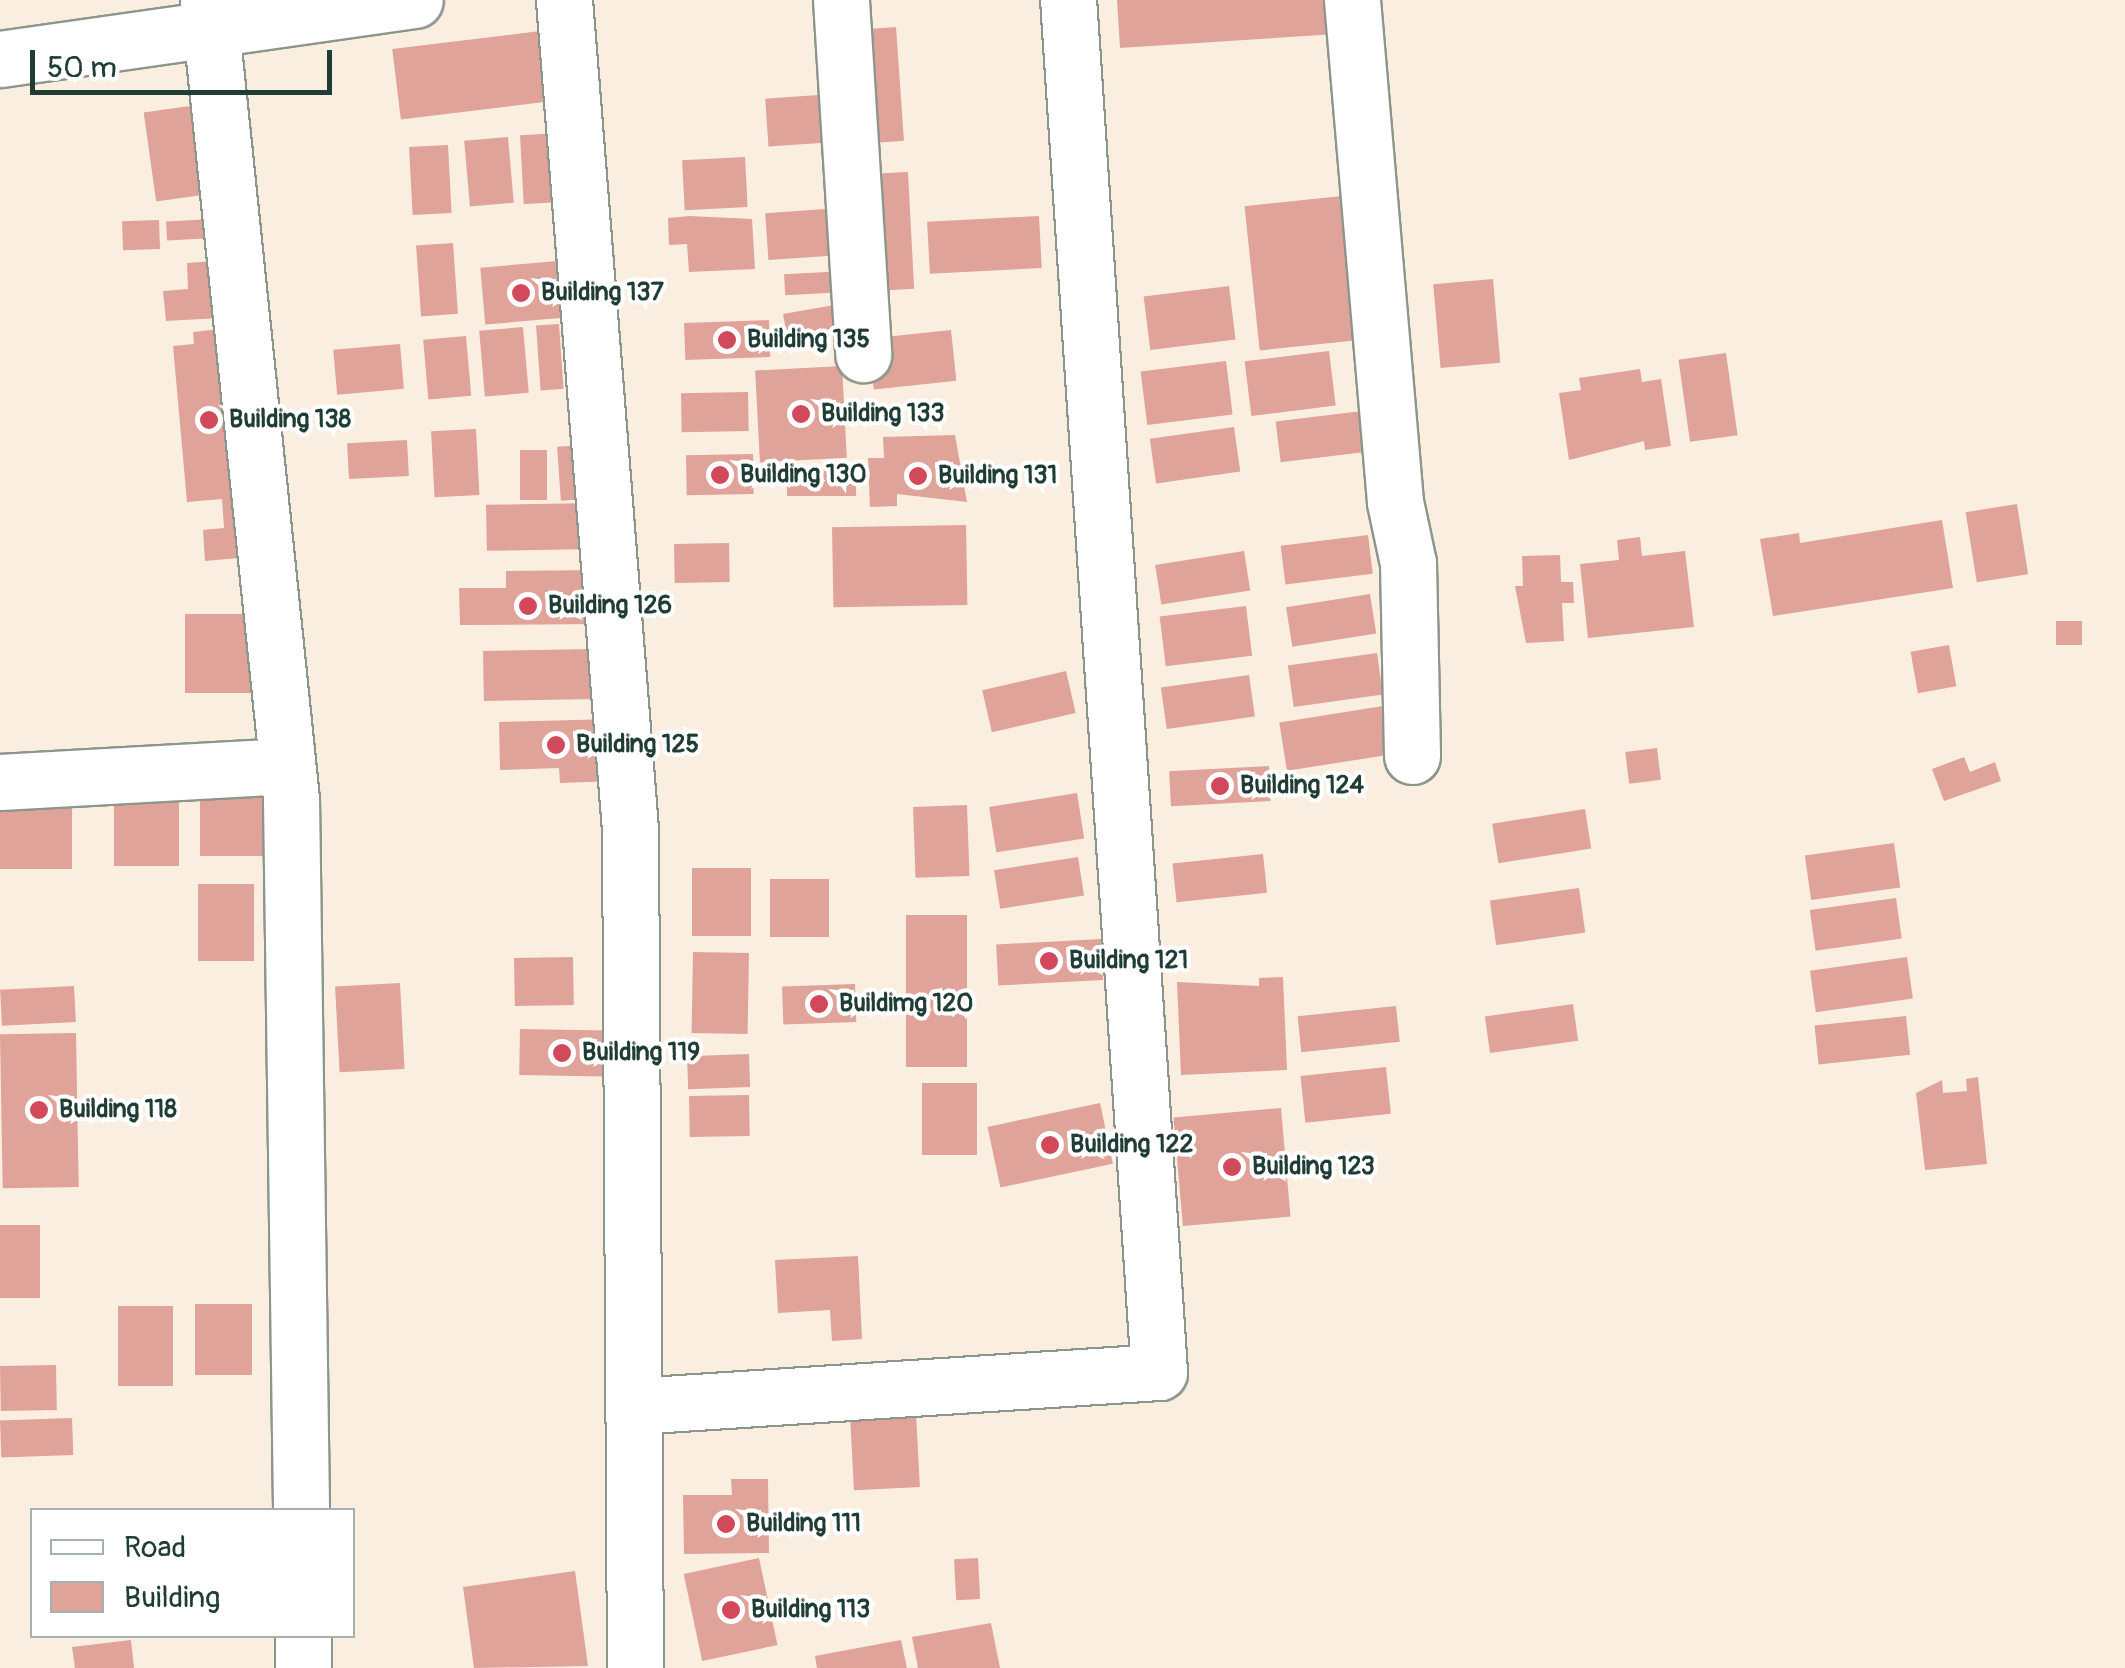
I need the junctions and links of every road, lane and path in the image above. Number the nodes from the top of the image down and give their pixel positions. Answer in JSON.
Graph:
{"nodes":[{"id":1,"x":415,"y":0,"type":"edge"},
{"id":2,"x":564,"y":0,"type":"edge"},
{"id":3,"x":841,"y":0,"type":"edge"},
{"id":4,"x":1068,"y":0,"type":"edge"},
{"id":5,"x":1352,"y":0,"type":"edge"},
{"id":6,"x":209,"y":18,"type":"edge"},
{"id":7,"x":0,"y":59,"type":"edge"},
{"id":8,"x":863,"y":354,"type":"dead end"},
{"id":9,"x":1412,"y":756,"type":"dead end"},
{"id":10,"x":287,"y":766,"type":"junction"},
{"id":11,"x":0,"y":782,"type":"edge"},
{"id":12,"x":634,"y":1406,"type":"junction"},
{"id":13,"x":301,"y":1508,"type":"edge"},
{"id":14,"x":303,"y":1638,"type":"edge"},
{"id":15,"x":303,"y":1668,"type":"edge"},
{"id":16,"x":635,"y":1668,"type":"edge"}],
"edges":[{"from":1,"to":6,"type":"street"},
{"from":2,"to":12,"type":"street"},
{"from":3,"to":8,"type":"street"},
{"from":4,"to":12,"type":"street"},
{"from":5,"to":9,"type":"street"},
{"from":6,"to":7,"type":"street"},
{"from":6,"to":10,"type":"street"},
{"from":10,"to":11,"type":"street"},
{"from":10,"to":13,"type":"street"},
{"from":12,"to":16,"type":"street"},
{"from":14,"to":15,"type":"street"}]}
